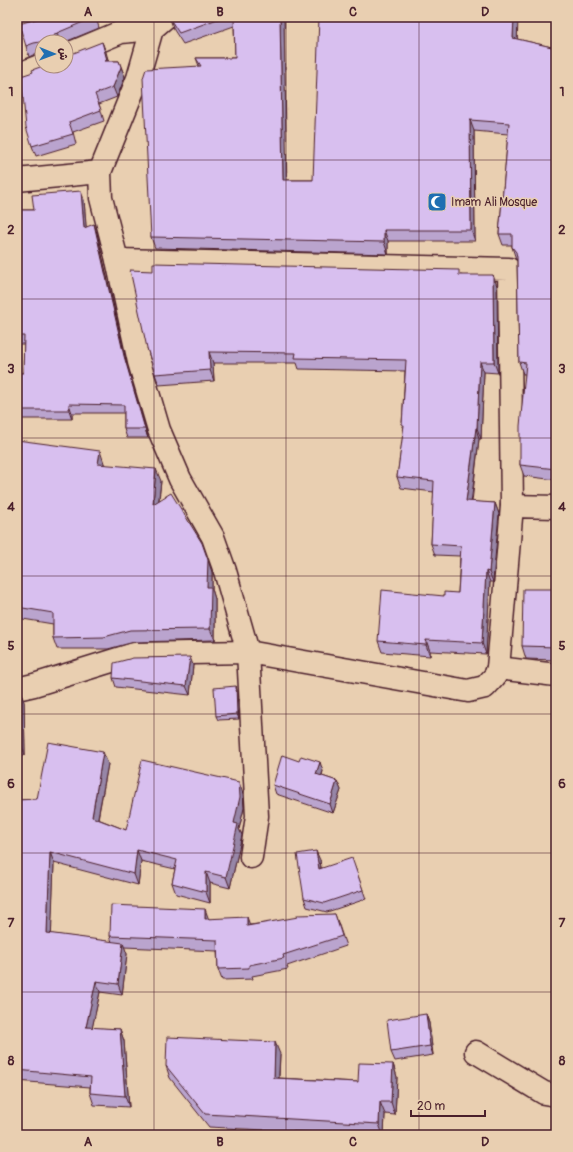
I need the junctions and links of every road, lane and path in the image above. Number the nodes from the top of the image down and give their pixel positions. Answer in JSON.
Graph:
{"nodes":[{"id":1,"x":159,"y":23,"type":"edge"},
{"id":2,"x":120,"y":25,"type":"edge"},
{"id":3,"x":74,"y":51,"type":"edge"},
{"id":4,"x":34,"y":68,"type":"edge"},
{"id":5,"x":17,"y":75,"type":"edge"},
{"id":6,"x":100,"y":172,"type":"junction"},
{"id":7,"x":17,"y":180,"type":"edge"},
{"id":8,"x":117,"y":260,"type":"junction"},
{"id":9,"x":512,"y":506,"type":"junction"},
{"id":10,"x":556,"y":507,"type":"edge"},
{"id":11,"x":248,"y":652,"type":"junction"},
{"id":12,"x":498,"y":668,"type":"junction"},
{"id":13,"x":556,"y":675,"type":"edge"},
{"id":14,"x":17,"y":689,"type":"edge"},
{"id":15,"x":251,"y":857,"type":"dead end"},
{"id":16,"x":476,"y":1052,"type":"dead end"},
{"id":17,"x":556,"y":1095,"type":"edge"}],
"edges":[{"from":1,"to":2,"type":"street"},
{"from":1,"to":6,"type":"street"},
{"from":2,"to":3,"type":"street"},
{"from":4,"to":5,"type":"street"},
{"from":6,"to":7,"type":"street"},
{"from":6,"to":8,"type":"street"},
{"from":8,"to":9,"type":"street"},
{"from":8,"to":11,"type":"street"},
{"from":9,"to":10,"type":"street"},
{"from":9,"to":12,"type":"street"},
{"from":11,"to":12,"type":"street"},
{"from":11,"to":14,"type":"street"},
{"from":11,"to":15,"type":"street"},
{"from":12,"to":13,"type":"street"},
{"from":16,"to":17,"type":"street"}]}
